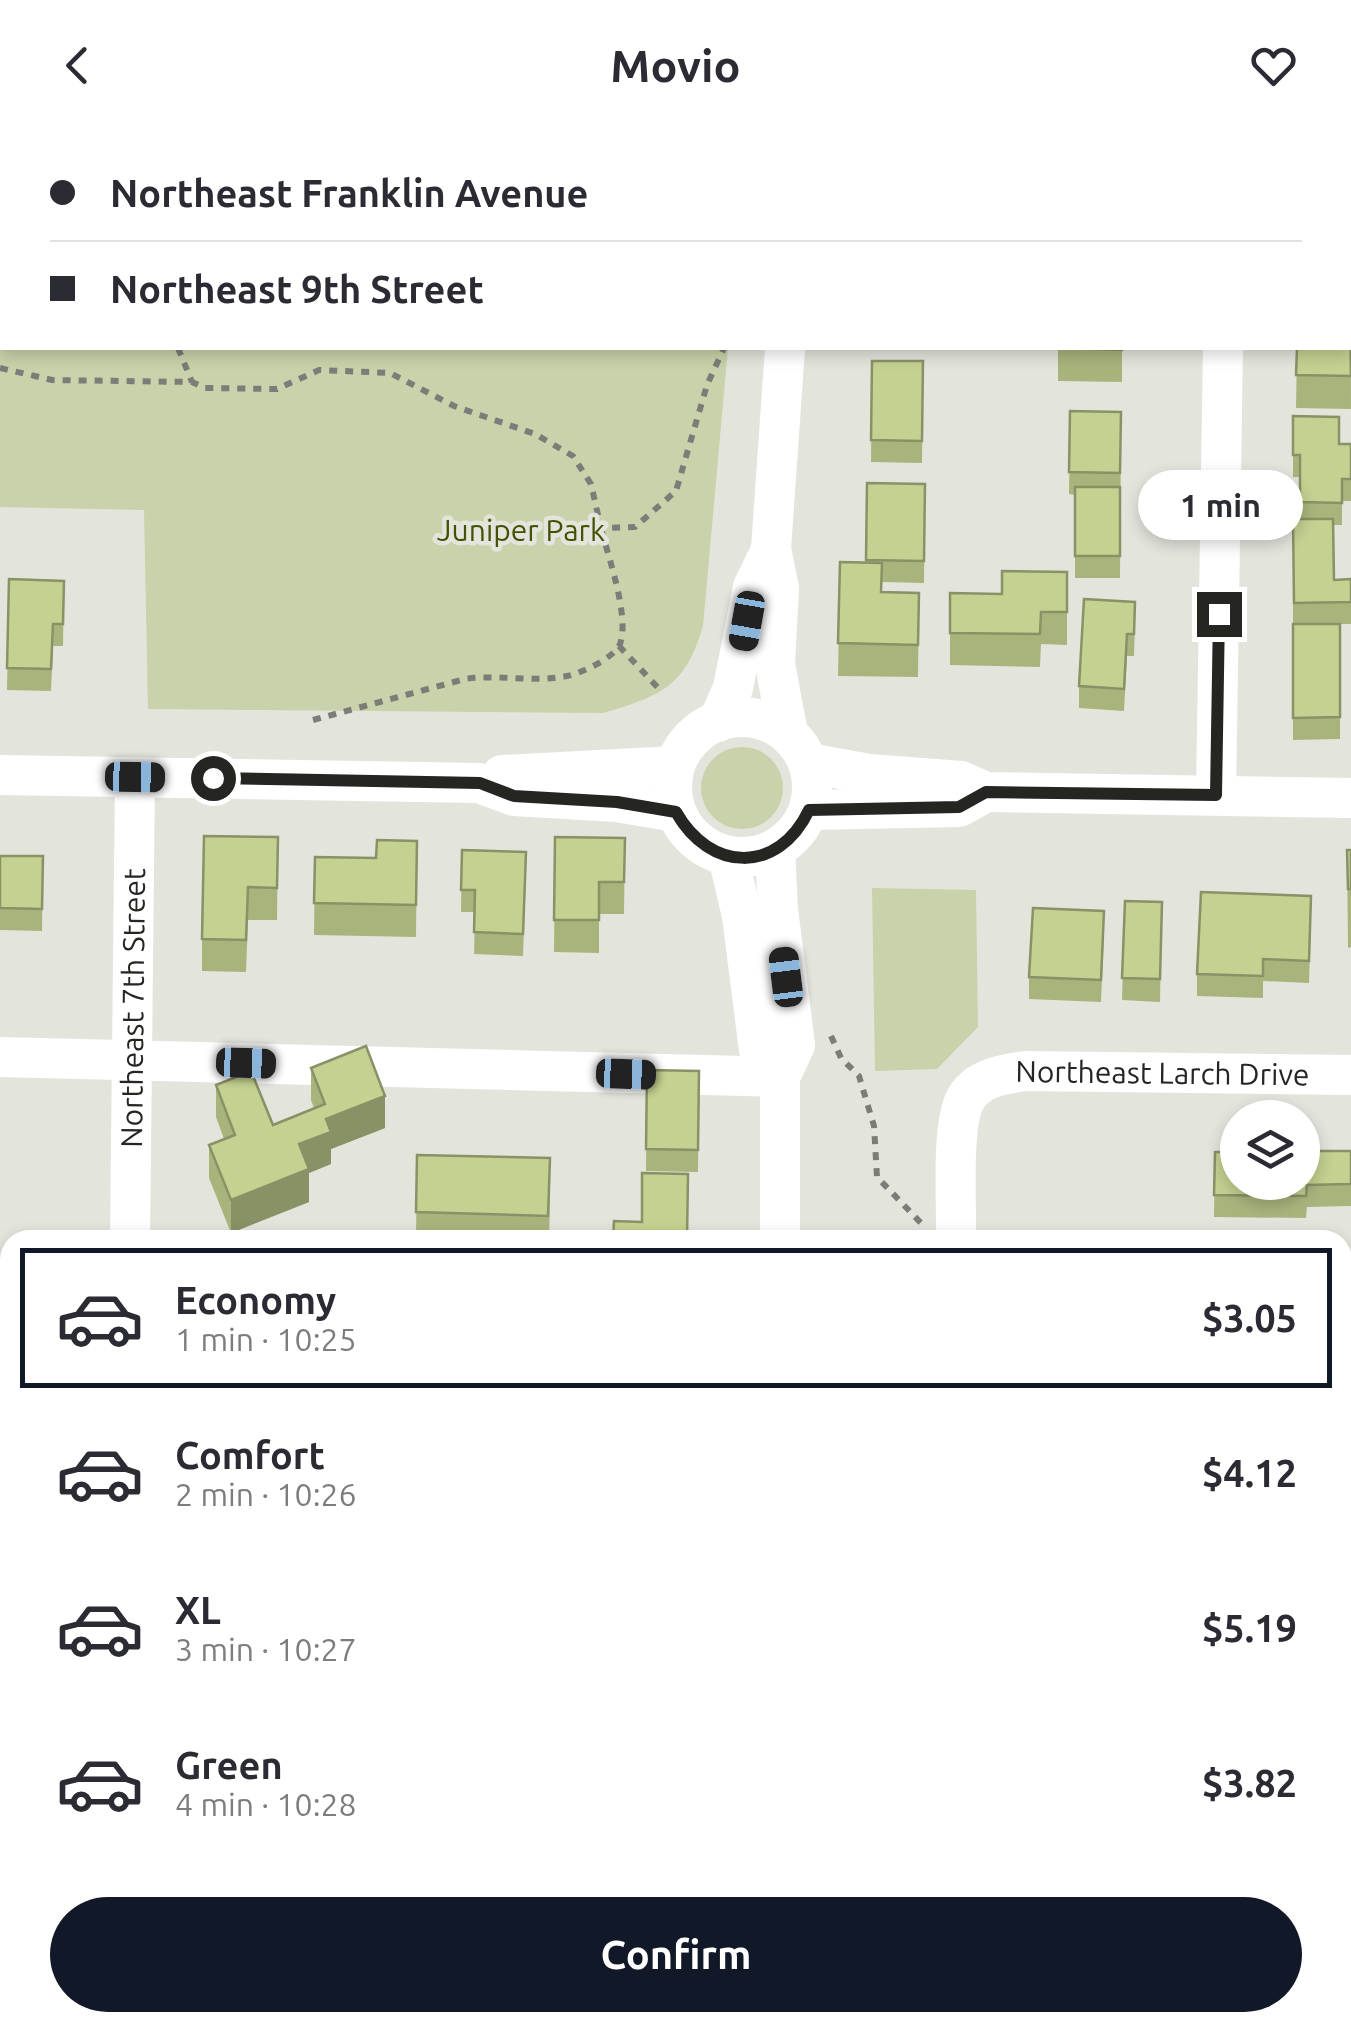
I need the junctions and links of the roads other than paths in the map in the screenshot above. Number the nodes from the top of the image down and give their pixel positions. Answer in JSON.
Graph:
{"nodes":[{"id":1,"x":784,"y":350,"type":"edge"},
{"id":2,"x":1224,"y":350,"type":"edge"},
{"id":3,"x":771,"y":549,"type":"junction"},
{"id":4,"x":718,"y":722,"type":"junction"},
{"id":5,"x":798,"y":749,"type":"junction"},
{"id":6,"x":675,"y":766,"type":"junction"},
{"id":7,"x":0,"y":776,"type":"edge"},
{"id":8,"x":135,"y":777,"type":"junction"},
{"id":9,"x":480,"y":783,"type":"junction"},
{"id":10,"x":986,"y":792,"type":"junction"},
{"id":11,"x":1216,"y":795,"type":"junction"},
{"id":12,"x":1351,"y":798,"type":"edge"},
{"id":13,"x":809,"y":810,"type":"junction"},
{"id":14,"x":676,"y":812,"type":"junction"},
{"id":15,"x":776,"y":850,"type":"junction"},
{"id":16,"x":728,"y":856,"type":"junction"},
{"id":17,"x":0,"y":1057,"type":"edge"},
{"id":18,"x":132,"y":1060,"type":"junction"},
{"id":19,"x":1351,"y":1076,"type":"edge"},
{"id":20,"x":780,"y":1078,"type":"junction"},
{"id":21,"x":130,"y":1230,"type":"edge"},
{"id":22,"x":780,"y":1230,"type":"edge"},
{"id":23,"x":945,"y":1230,"type":"edge"}],
"edges":[{"from":1,"to":3,"type":"street"},
{"from":2,"to":11,"type":"street"},
{"from":3,"to":4,"type":"street"},
{"from":3,"to":5,"type":"street"},
{"from":4,"to":5,"type":"street"},
{"from":4,"to":6,"type":"street"},
{"from":5,"to":10,"type":"street"},
{"from":5,"to":13,"type":"street"},
{"from":6,"to":9,"type":"street"},
{"from":6,"to":14,"type":"street"},
{"from":7,"to":8,"type":"street"},
{"from":8,"to":9,"type":"street"},
{"from":8,"to":18,"type":"street","name":"Northeast 7th Street"},
{"from":9,"to":14,"type":"street"},
{"from":10,"to":11,"type":"street"},
{"from":10,"to":13,"type":"street"},
{"from":11,"to":12,"type":"street"},
{"from":13,"to":15,"type":"street"},
{"from":14,"to":16,"type":"street"},
{"from":15,"to":16,"type":"street"},
{"from":15,"to":20,"type":"street"},
{"from":16,"to":20,"type":"street"},
{"from":17,"to":18,"type":"street"},
{"from":18,"to":20,"type":"street"},
{"from":18,"to":21,"type":"street","name":"Northeast 7th Street"},
{"from":19,"to":23,"type":"street","name":"Northeast Larch Drive"},
{"from":20,"to":22,"type":"street"}]}
